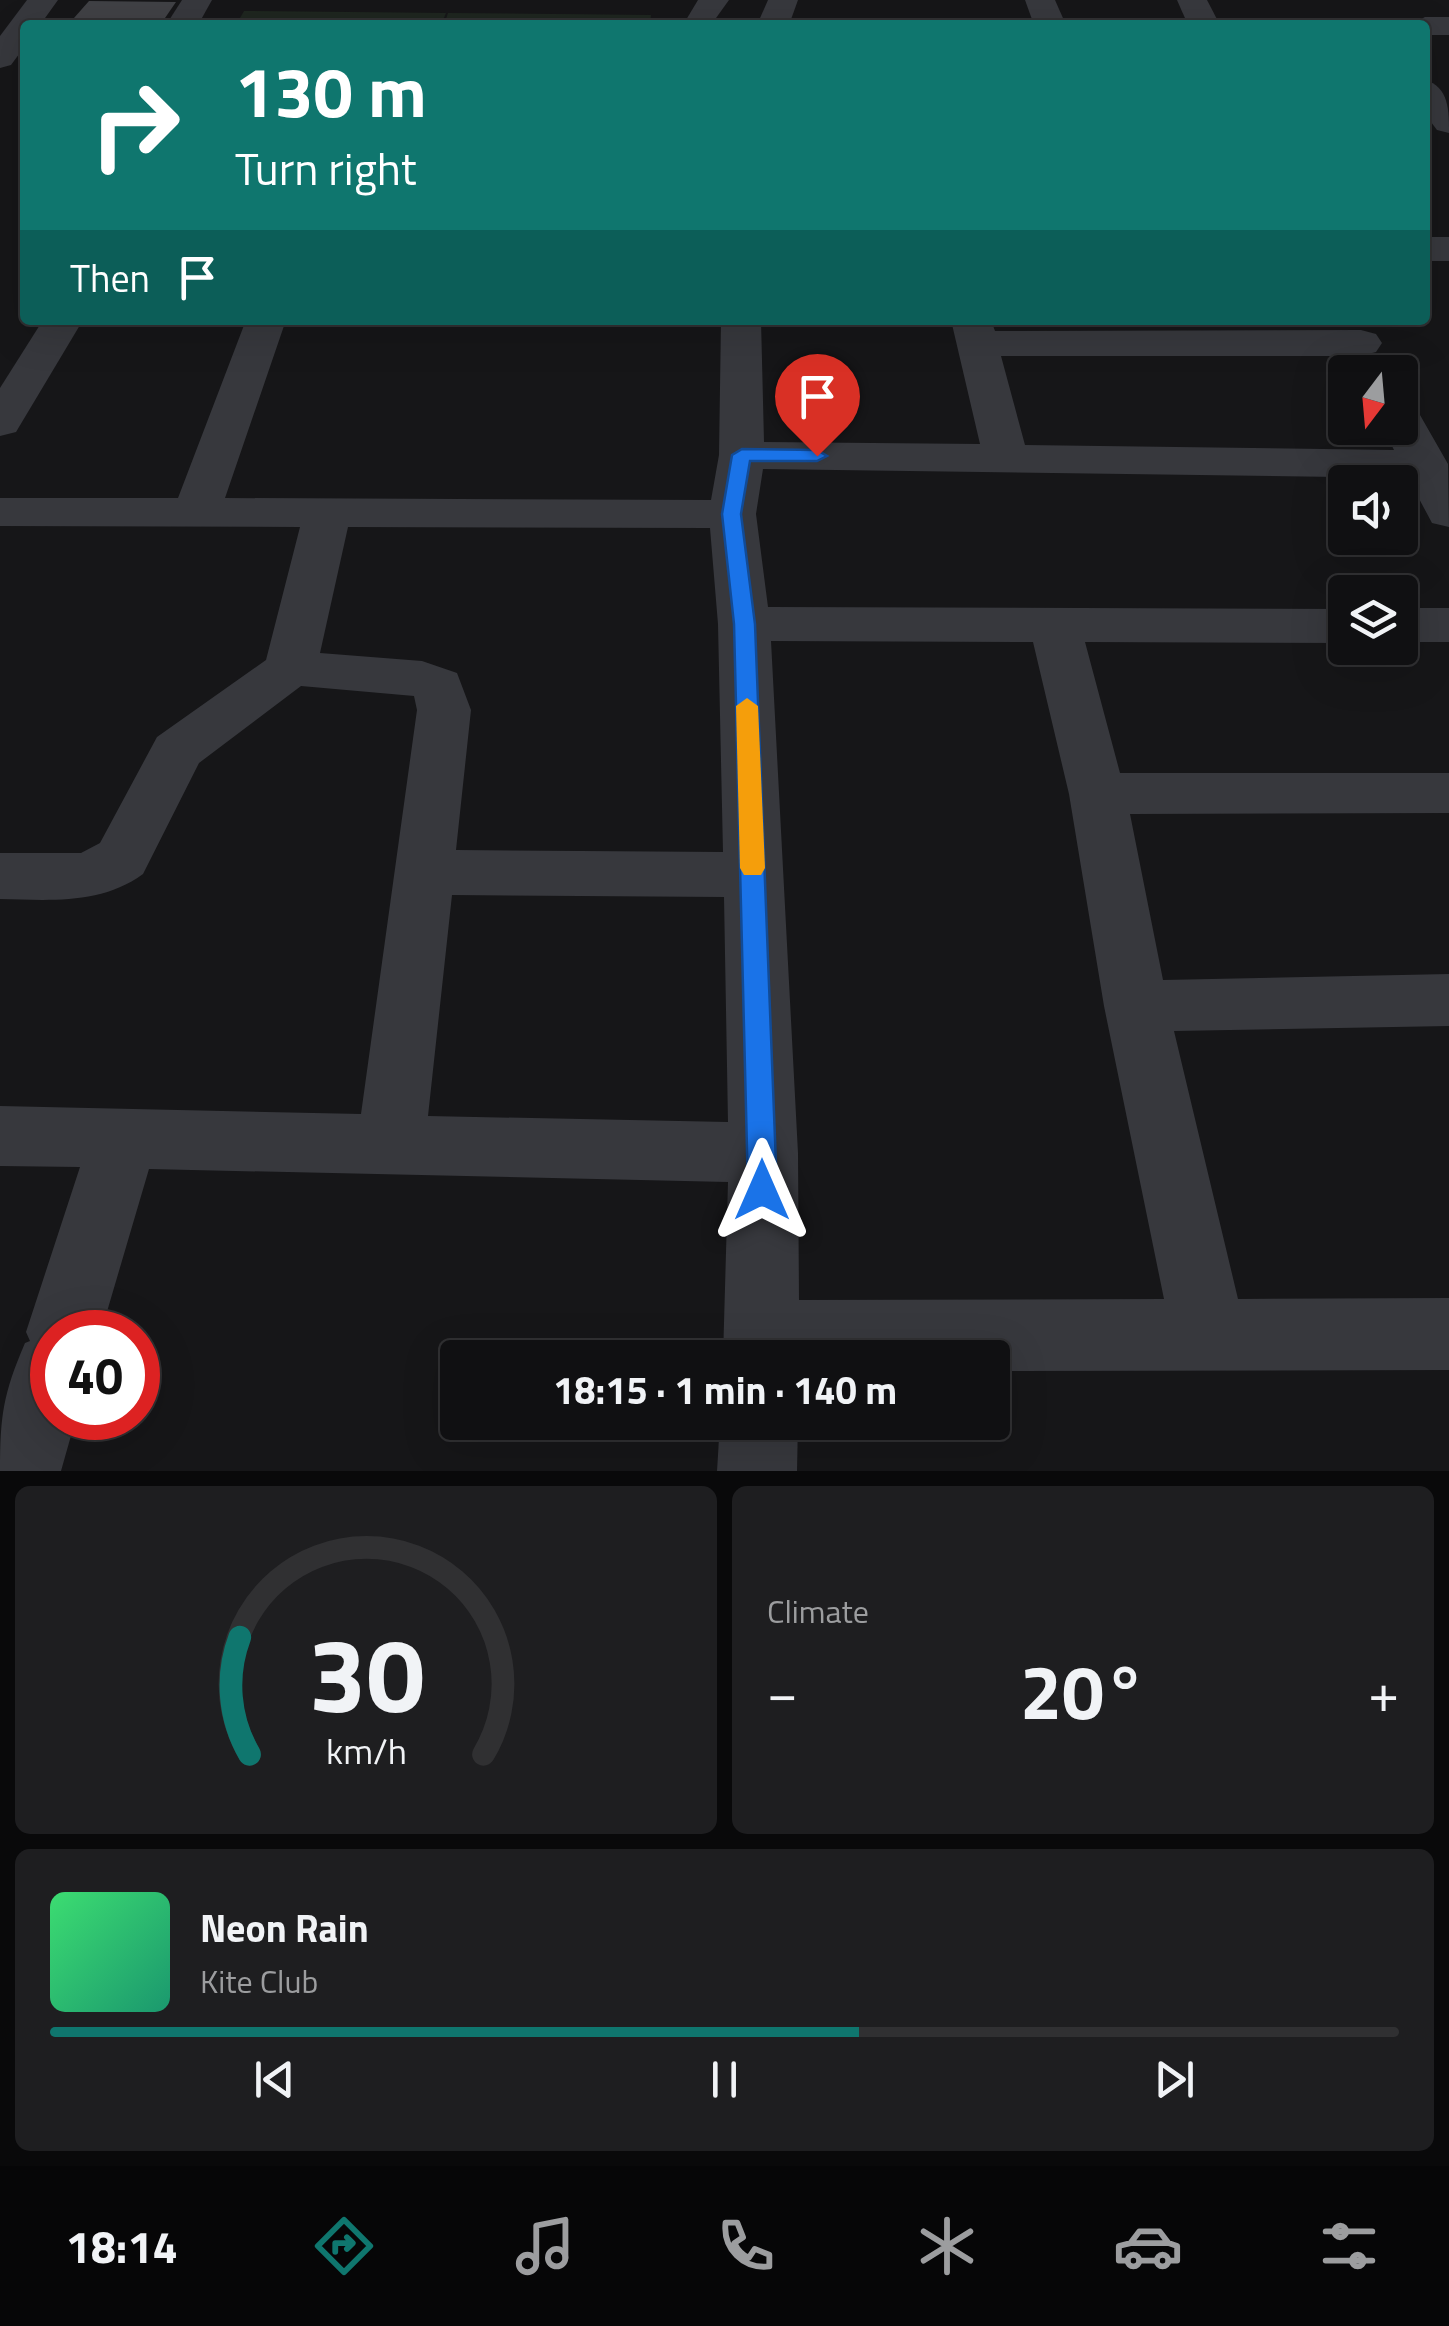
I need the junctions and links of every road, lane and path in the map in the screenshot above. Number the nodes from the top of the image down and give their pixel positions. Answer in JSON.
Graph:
{"nodes":[{"id":1,"x":20,"y":30,"type":"edge"},
{"id":2,"x":0,"y":58,"type":"edge"},
{"id":3,"x":60,"y":325,"type":"edge"},
{"id":4,"x":264,"y":325,"type":"edge"},
{"id":5,"x":741,"y":325,"type":"edge"},
{"id":6,"x":974,"y":332,"type":"edge"},
{"id":7,"x":1363,"y":345,"type":"edge"},
{"id":8,"x":0,"y":423,"type":"edge"},
{"id":9,"x":1414,"y":445,"type":"edge"},
{"id":10,"x":742,"y":455,"type":"junction"},
{"id":11,"x":1006,"y":458,"type":"junction"},
{"id":12,"x":1424,"y":464,"type":"junction"},
{"id":13,"x":0,"y":512,"type":"edge"},
{"id":14,"x":1449,"y":513,"type":"edge"},
{"id":15,"x":732,"y":514,"type":"junction"},
{"id":16,"x":195,"y":515,"type":"junction"},
{"id":17,"x":327,"y":516,"type":"junction"},
{"id":18,"x":744,"y":624,"type":"junction"},
{"id":19,"x":1418,"y":625,"type":"edge"},
{"id":20,"x":1449,"y":625,"type":"edge"},
{"id":21,"x":1328,"y":626,"type":"edge"},
{"id":22,"x":1056,"y":628,"type":"junction"},
{"id":23,"x":290,"y":668,"type":"junction"},
{"id":24,"x":1449,"y":793,"type":"edge"},
{"id":25,"x":1096,"y":794,"type":"junction"},
{"id":26,"x":423,"y":872,"type":"junction"},
{"id":27,"x":753,"y":875,"type":"junction"},
{"id":28,"x":0,"y":876,"type":"edge"},
{"id":29,"x":1449,"y":1000,"type":"edge"},
{"id":30,"x":1136,"y":1006,"type":"junction"},
{"id":31,"x":0,"y":1136,"type":"edge"},
{"id":32,"x":124,"y":1138,"type":"junction"},
{"id":33,"x":391,"y":1145,"type":"junction"},
{"id":34,"x":762,"y":1153,"type":"junction"},
{"id":35,"x":71,"y":1310,"type":"edge"},
{"id":36,"x":1209,"y":1333,"type":"junction"},
{"id":37,"x":1449,"y":1334,"type":"edge"},
{"id":38,"x":761,"y":1340,"type":"edge"},
{"id":39,"x":985,"y":1340,"type":"edge"},
{"id":40,"x":30,"y":1440,"type":"edge"},
{"id":41,"x":758,"y":1440,"type":"edge"},
{"id":42,"x":21,"y":1471,"type":"edge"},
{"id":43,"x":757,"y":1471,"type":"edge"}],
"edges":[{"from":1,"to":2,"type":"street"},
{"from":3,"to":8,"type":"street"},
{"from":4,"to":16,"type":"street"},
{"from":5,"to":10,"type":"street"},
{"from":6,"to":7,"type":"street"},
{"from":6,"to":11,"type":"street"},
{"from":9,"to":12,"type":"street"},
{"from":10,"to":11,"type":"street"},
{"from":10,"to":15,"type":"street"},
{"from":11,"to":12,"type":"street"},
{"from":12,"to":14,"type":"street"},
{"from":13,"to":16,"type":"street"},
{"from":15,"to":17,"type":"street"},
{"from":15,"to":18,"type":"street"},
{"from":16,"to":17,"type":"street"},
{"from":17,"to":23,"type":"street"},
{"from":18,"to":22,"type":"street"},
{"from":18,"to":27,"type":"street"},
{"from":19,"to":20,"type":"street"},
{"from":21,"to":22,"type":"street"},
{"from":22,"to":25,"type":"street"},
{"from":23,"to":26,"type":"street"},
{"from":23,"to":28,"type":"street"},
{"from":24,"to":25,"type":"street"},
{"from":25,"to":30,"type":"street"},
{"from":26,"to":27,"type":"street"},
{"from":26,"to":33,"type":"street"},
{"from":27,"to":34,"type":"street"},
{"from":29,"to":30,"type":"street"},
{"from":30,"to":36,"type":"street"},
{"from":31,"to":32,"type":"street"},
{"from":32,"to":33,"type":"street"},
{"from":32,"to":35,"type":"street"},
{"from":33,"to":34,"type":"street"},
{"from":34,"to":38,"type":"street"},
{"from":36,"to":37,"type":"street"},
{"from":36,"to":39,"type":"street"},
{"from":40,"to":42,"type":"street"},
{"from":41,"to":43,"type":"street"}]}
